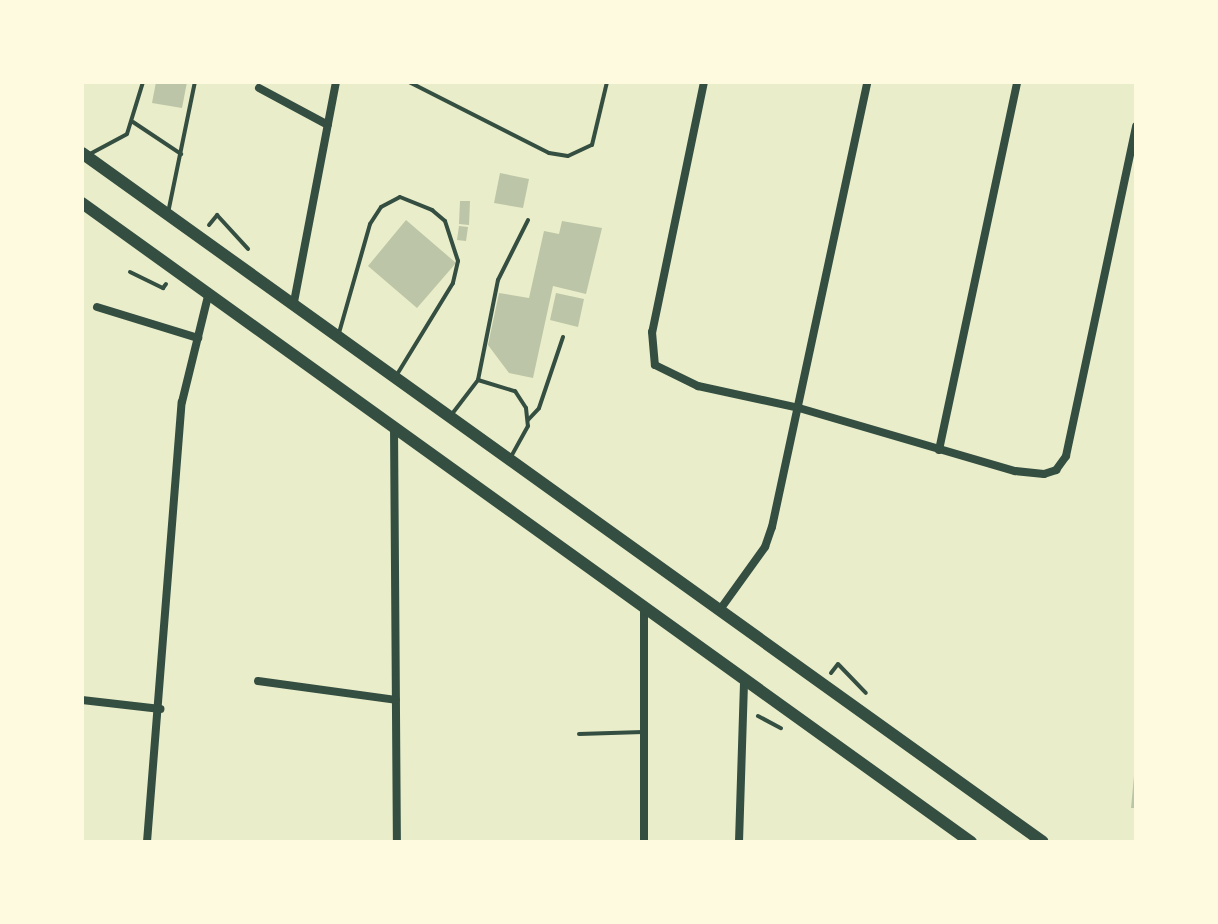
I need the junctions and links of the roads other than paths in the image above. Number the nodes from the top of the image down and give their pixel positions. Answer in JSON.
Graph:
{"nodes":[{"id":1,"x":143,"y":82,"type":"edge"},
{"id":2,"x":195,"y":82,"type":"edge"},
{"id":3,"x":336,"y":82,"type":"edge"},
{"id":4,"x":409,"y":82,"type":"edge"},
{"id":5,"x":607,"y":82,"type":"edge"},
{"id":6,"x":704,"y":82,"type":"edge"},
{"id":7,"x":867,"y":82,"type":"edge"},
{"id":8,"x":1017,"y":82,"type":"edge"},
{"id":9,"x":259,"y":88,"type":"dead end"},
{"id":10,"x":133,"y":122,"type":"junction"},
{"id":11,"x":328,"y":125,"type":"junction"},
{"id":12,"x":1136,"y":126,"type":"edge"},
{"id":13,"x":181,"y":154,"type":"junction"},
{"id":14,"x":84,"y":155,"type":"edge"},
{"id":15,"x":82,"y":203,"type":"edge"},
{"id":16,"x":167,"y":213,"type":"junction"},
{"id":17,"x":528,"y":220,"type":"dead end"},
{"id":18,"x":209,"y":292,"type":"junction"},
{"id":19,"x":294,"y":302,"type":"junction"},
{"id":20,"x":97,"y":307,"type":"dead end"},
{"id":21,"x":339,"y":335,"type":"junction"},
{"id":22,"x":563,"y":337,"type":"dead end"},
{"id":23,"x":198,"y":338,"type":"junction"},
{"id":24,"x":396,"y":376,"type":"junction"},
{"id":25,"x":478,"y":380,"type":"junction"},
{"id":26,"x":799,"y":408,"type":"junction"},
{"id":27,"x":451,"y":416,"type":"junction"},
{"id":28,"x":528,"y":420,"type":"junction"},
{"id":29,"x":394,"y":425,"type":"junction"},
{"id":30,"x":939,"y":450,"type":"junction"},
{"id":31,"x":509,"y":459,"type":"junction"},
{"id":32,"x":644,"y":607,"type":"junction"},
{"id":33,"x":719,"y":611,"type":"junction"},
{"id":34,"x":744,"y":680,"type":"junction"},
{"id":35,"x":258,"y":681,"type":"dead end"},
{"id":36,"x":82,"y":700,"type":"edge"},
{"id":37,"x":396,"y":700,"type":"junction"},
{"id":38,"x":160,"y":709,"type":"junction"},
{"id":39,"x":643,"y":732,"type":"junction"},
{"id":40,"x":579,"y":734,"type":"dead end"},
{"id":41,"x":968,"y":841,"type":"edge"},
{"id":42,"x":147,"y":842,"type":"edge"},
{"id":43,"x":397,"y":842,"type":"edge"},
{"id":44,"x":644,"y":842,"type":"edge"},
{"id":45,"x":739,"y":842,"type":"edge"},
{"id":46,"x":1043,"y":842,"type":"edge"}],
"edges":[{"from":1,"to":10,"type":"lane"},
{"from":2,"to":13,"type":"lane"},
{"from":3,"to":11,"type":"street"},
{"from":4,"to":5,"type":"lane"},
{"from":6,"to":26,"type":"street"},
{"from":7,"to":26,"type":"street"},
{"from":8,"to":30,"type":"street"},
{"from":9,"to":11,"type":"street"},
{"from":10,"to":13,"type":"lane"},
{"from":10,"to":14,"type":"lane"},
{"from":11,"to":19,"type":"street"},
{"from":12,"to":30,"type":"street"},
{"from":13,"to":16,"type":"lane"},
{"from":14,"to":16,"type":"main road"},
{"from":15,"to":18,"type":"main road"},
{"from":16,"to":19,"type":"main road"},
{"from":17,"to":25,"type":"lane"},
{"from":18,"to":23,"type":"street"},
{"from":18,"to":29,"type":"main road"},
{"from":19,"to":21,"type":"main road"},
{"from":20,"to":23,"type":"street"},
{"from":21,"to":24,"type":"main road"},
{"from":21,"to":24,"type":"lane"},
{"from":22,"to":28,"type":"lane"},
{"from":23,"to":38,"type":"street"},
{"from":24,"to":27,"type":"main road"},
{"from":25,"to":27,"type":"lane"},
{"from":25,"to":28,"type":"lane"},
{"from":26,"to":30,"type":"street"},
{"from":26,"to":33,"type":"street"},
{"from":27,"to":31,"type":"main road"},
{"from":28,"to":31,"type":"lane"},
{"from":29,"to":32,"type":"main road"},
{"from":29,"to":37,"type":"street"},
{"from":31,"to":33,"type":"main road"},
{"from":32,"to":34,"type":"main road"},
{"from":32,"to":39,"type":"street"},
{"from":33,"to":46,"type":"main road"},
{"from":34,"to":41,"type":"main road"},
{"from":34,"to":45,"type":"street"},
{"from":35,"to":37,"type":"street"},
{"from":36,"to":38,"type":"street"},
{"from":37,"to":43,"type":"street"},
{"from":38,"to":42,"type":"street"},
{"from":39,"to":40,"type":"lane"},
{"from":39,"to":44,"type":"street"}]}
